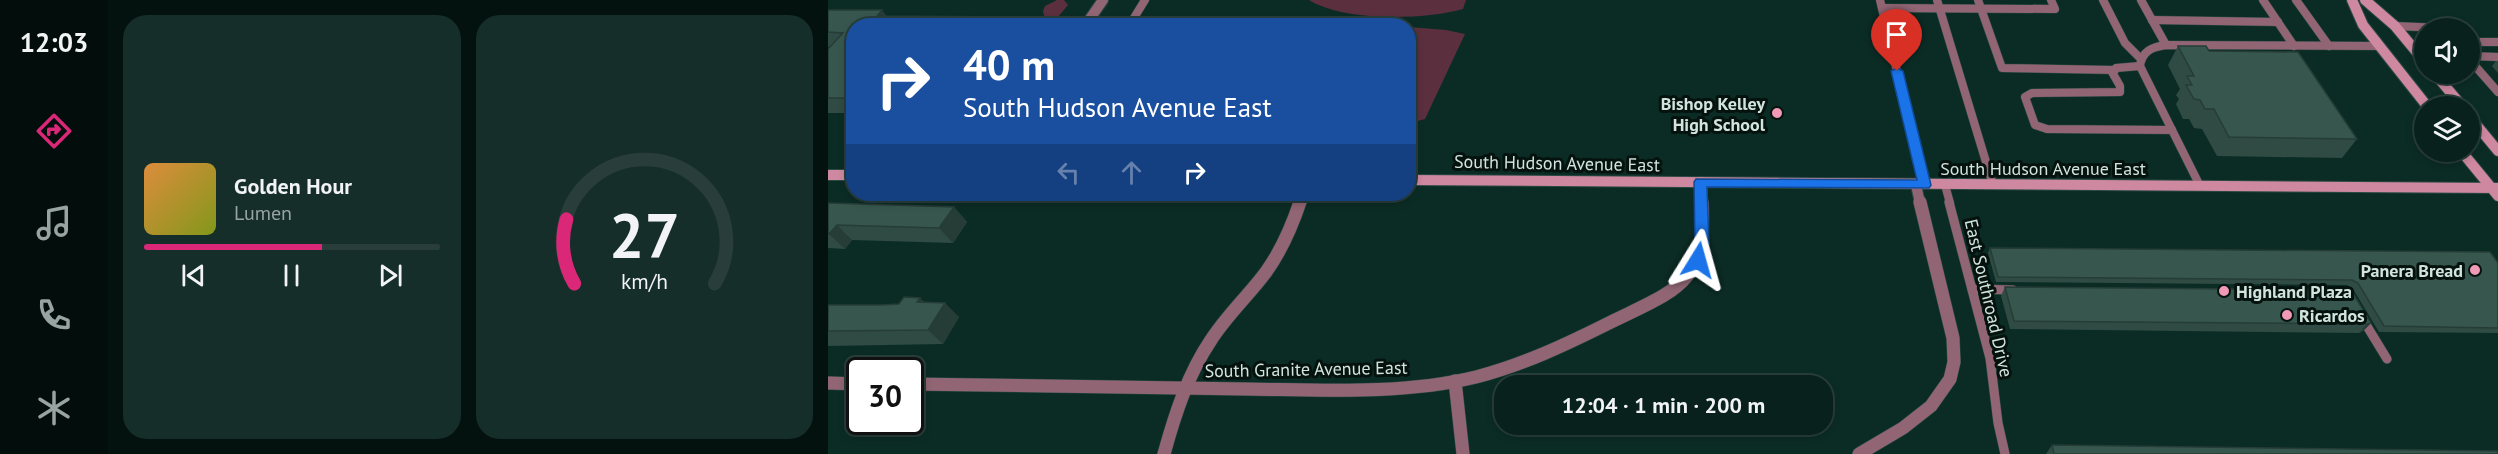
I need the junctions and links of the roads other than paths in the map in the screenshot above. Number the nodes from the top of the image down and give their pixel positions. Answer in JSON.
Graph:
{"nodes":[{"id":1,"x":1102,"y":0,"type":"edge"},
{"id":2,"x":1145,"y":0,"type":"edge"},
{"id":3,"x":1937,"y":0,"type":"edge"},
{"id":4,"x":1978,"y":0,"type":"edge"},
{"id":5,"x":2051,"y":0,"type":"edge"},
{"id":6,"x":2103,"y":0,"type":"edge"},
{"id":7,"x":2141,"y":0,"type":"edge"},
{"id":8,"x":2263,"y":0,"type":"edge"},
{"id":9,"x":2296,"y":0,"type":"edge"},
{"id":10,"x":2352,"y":0,"type":"edge"},
{"id":11,"x":2365,"y":0,"type":"edge"},
{"id":12,"x":1881,"y":4,"type":"edge"},
{"id":13,"x":1939,"y":9,"type":"junction"},
{"id":14,"x":1981,"y":9,"type":"junction"},
{"id":15,"x":1090,"y":18,"type":"edge"},
{"id":16,"x":1134,"y":18,"type":"edge"},
{"id":17,"x":2152,"y":21,"type":"junction"},
{"id":18,"x":2278,"y":22,"type":"junction"},
{"id":19,"x":2395,"y":26,"type":"junction"},
{"id":20,"x":2414,"y":27,"type":"edge"},
{"id":21,"x":2480,"y":42,"type":"edge"},
{"id":22,"x":2498,"y":42,"type":"edge"},
{"id":23,"x":2166,"y":45,"type":"junction"},
{"id":24,"x":2294,"y":46,"type":"junction"},
{"id":25,"x":2329,"y":46,"type":"junction"},
{"id":26,"x":2379,"y":46,"type":"junction"},
{"id":27,"x":2414,"y":49,"type":"edge"},
{"id":28,"x":2498,"y":57,"type":"edge"},
{"id":29,"x":2480,"y":58,"type":"edge"},
{"id":30,"x":2140,"y":62,"type":"junction"},
{"id":31,"x":2115,"y":70,"type":"junction"},
{"id":32,"x":2480,"y":71,"type":"edge"},
{"id":33,"x":2443,"y":84,"type":"edge"},
{"id":34,"x":2498,"y":92,"type":"edge"},
{"id":35,"x":2419,"y":96,"type":"edge"},
{"id":36,"x":2453,"y":96,"type":"edge"},
{"id":37,"x":2480,"y":129,"type":"edge"},
{"id":38,"x":2172,"y":130,"type":"junction"},
{"id":39,"x":2498,"y":151,"type":"edge"},
{"id":40,"x":2471,"y":162,"type":"edge"},
{"id":41,"x":828,"y":175,"type":"edge"},
{"id":42,"x":846,"y":175,"type":"edge"},
{"id":43,"x":1416,"y":180,"type":"edge"},
{"id":44,"x":1701,"y":182,"type":"junction"},
{"id":45,"x":1920,"y":185,"type":"junction"},
{"id":46,"x":1945,"y":185,"type":"junction"},
{"id":47,"x":1993,"y":185,"type":"junction"},
{"id":48,"x":2200,"y":186,"type":"junction"},
{"id":49,"x":2496,"y":191,"type":"edge"},
{"id":50,"x":1300,"y":201,"type":"edge"},
{"id":51,"x":1972,"y":289,"type":"junction"},
{"id":52,"x":2019,"y":290,"type":"edge"},
{"id":53,"x":2358,"y":311,"type":"edge"},
{"id":54,"x":2387,"y":359,"type":"dead end"},
{"id":55,"x":1455,"y":381,"type":"junction"},
{"id":56,"x":828,"y":383,"type":"edge"},
{"id":57,"x":846,"y":384,"type":"edge"},
{"id":58,"x":924,"y":384,"type":"edge"},
{"id":59,"x":1186,"y":388,"type":"junction"},
{"id":60,"x":1164,"y":454,"type":"edge"},
{"id":61,"x":1463,"y":454,"type":"edge"},
{"id":62,"x":1858,"y":454,"type":"edge"},
{"id":63,"x":2005,"y":454,"type":"edge"}],
"edges":[{"from":1,"to":15,"type":"street"},
{"from":2,"to":16,"type":"lane"},
{"from":3,"to":13,"type":"lane"},
{"from":4,"to":14,"type":"lane"},
{"from":5,"to":14,"type":"lane"},
{"from":6,"to":30,"type":"lane"},
{"from":7,"to":17,"type":"lane"},
{"from":8,"to":18,"type":"lane"},
{"from":9,"to":25,"type":"lane"},
{"from":10,"to":26,"type":"street"},
{"from":11,"to":19,"type":"street"},
{"from":12,"to":13,"type":"lane"},
{"from":12,"to":45,"type":"lane"},
{"from":13,"to":14,"type":"lane"},
{"from":13,"to":47,"type":"lane"},
{"from":14,"to":31,"type":"lane"},
{"from":17,"to":18,"type":"lane"},
{"from":17,"to":23,"type":"lane"},
{"from":18,"to":24,"type":"lane"},
{"from":19,"to":20,"type":"lane"},
{"from":19,"to":27,"type":"street"},
{"from":21,"to":22,"type":"lane"},
{"from":23,"to":24,"type":"lane"},
{"from":23,"to":30,"type":"lane"},
{"from":24,"to":25,"type":"lane"},
{"from":25,"to":26,"type":"lane"},
{"from":26,"to":35,"type":"street"},
{"from":28,"to":29,"type":"lane"},
{"from":30,"to":31,"type":"lane"},
{"from":30,"to":38,"type":"lane"},
{"from":31,"to":38,"type":"lane"},
{"from":32,"to":34,"type":"lane"},
{"from":33,"to":36,"type":"street"},
{"from":37,"to":39,"type":"street"},
{"from":38,"to":48,"type":"lane"},
{"from":40,"to":49,"type":"street"},
{"from":41,"to":42,"type":"street"},
{"from":43,"to":44,"type":"street","name":"South Hudson Avenue East"},
{"from":44,"to":45,"type":"street","name":"South Hudson Avenue East"},
{"from":44,"to":55,"type":"street","name":"South Granite Avenue East"},
{"from":45,"to":46,"type":"street","name":"South Hudson Avenue East"},
{"from":45,"to":62,"type":"street"},
{"from":46,"to":47,"type":"street","name":"South Hudson Avenue East"},
{"from":46,"to":51,"type":"lane","name":"East Southroad Drive"},
{"from":47,"to":48,"type":"street","name":"South Hudson Avenue East"},
{"from":48,"to":49,"type":"street","name":"South Hudson Avenue East"},
{"from":50,"to":59,"type":"street"},
{"from":51,"to":52,"type":"lane"},
{"from":51,"to":63,"type":"lane","name":"East Southroad Drive"},
{"from":53,"to":54,"type":"lane"},
{"from":55,"to":59,"type":"street","name":"South Granite Avenue East"},
{"from":55,"to":61,"type":"street"},
{"from":56,"to":57,"type":"street"},
{"from":58,"to":59,"type":"street","name":"South Granite Avenue East"},
{"from":59,"to":60,"type":"street"}]}
